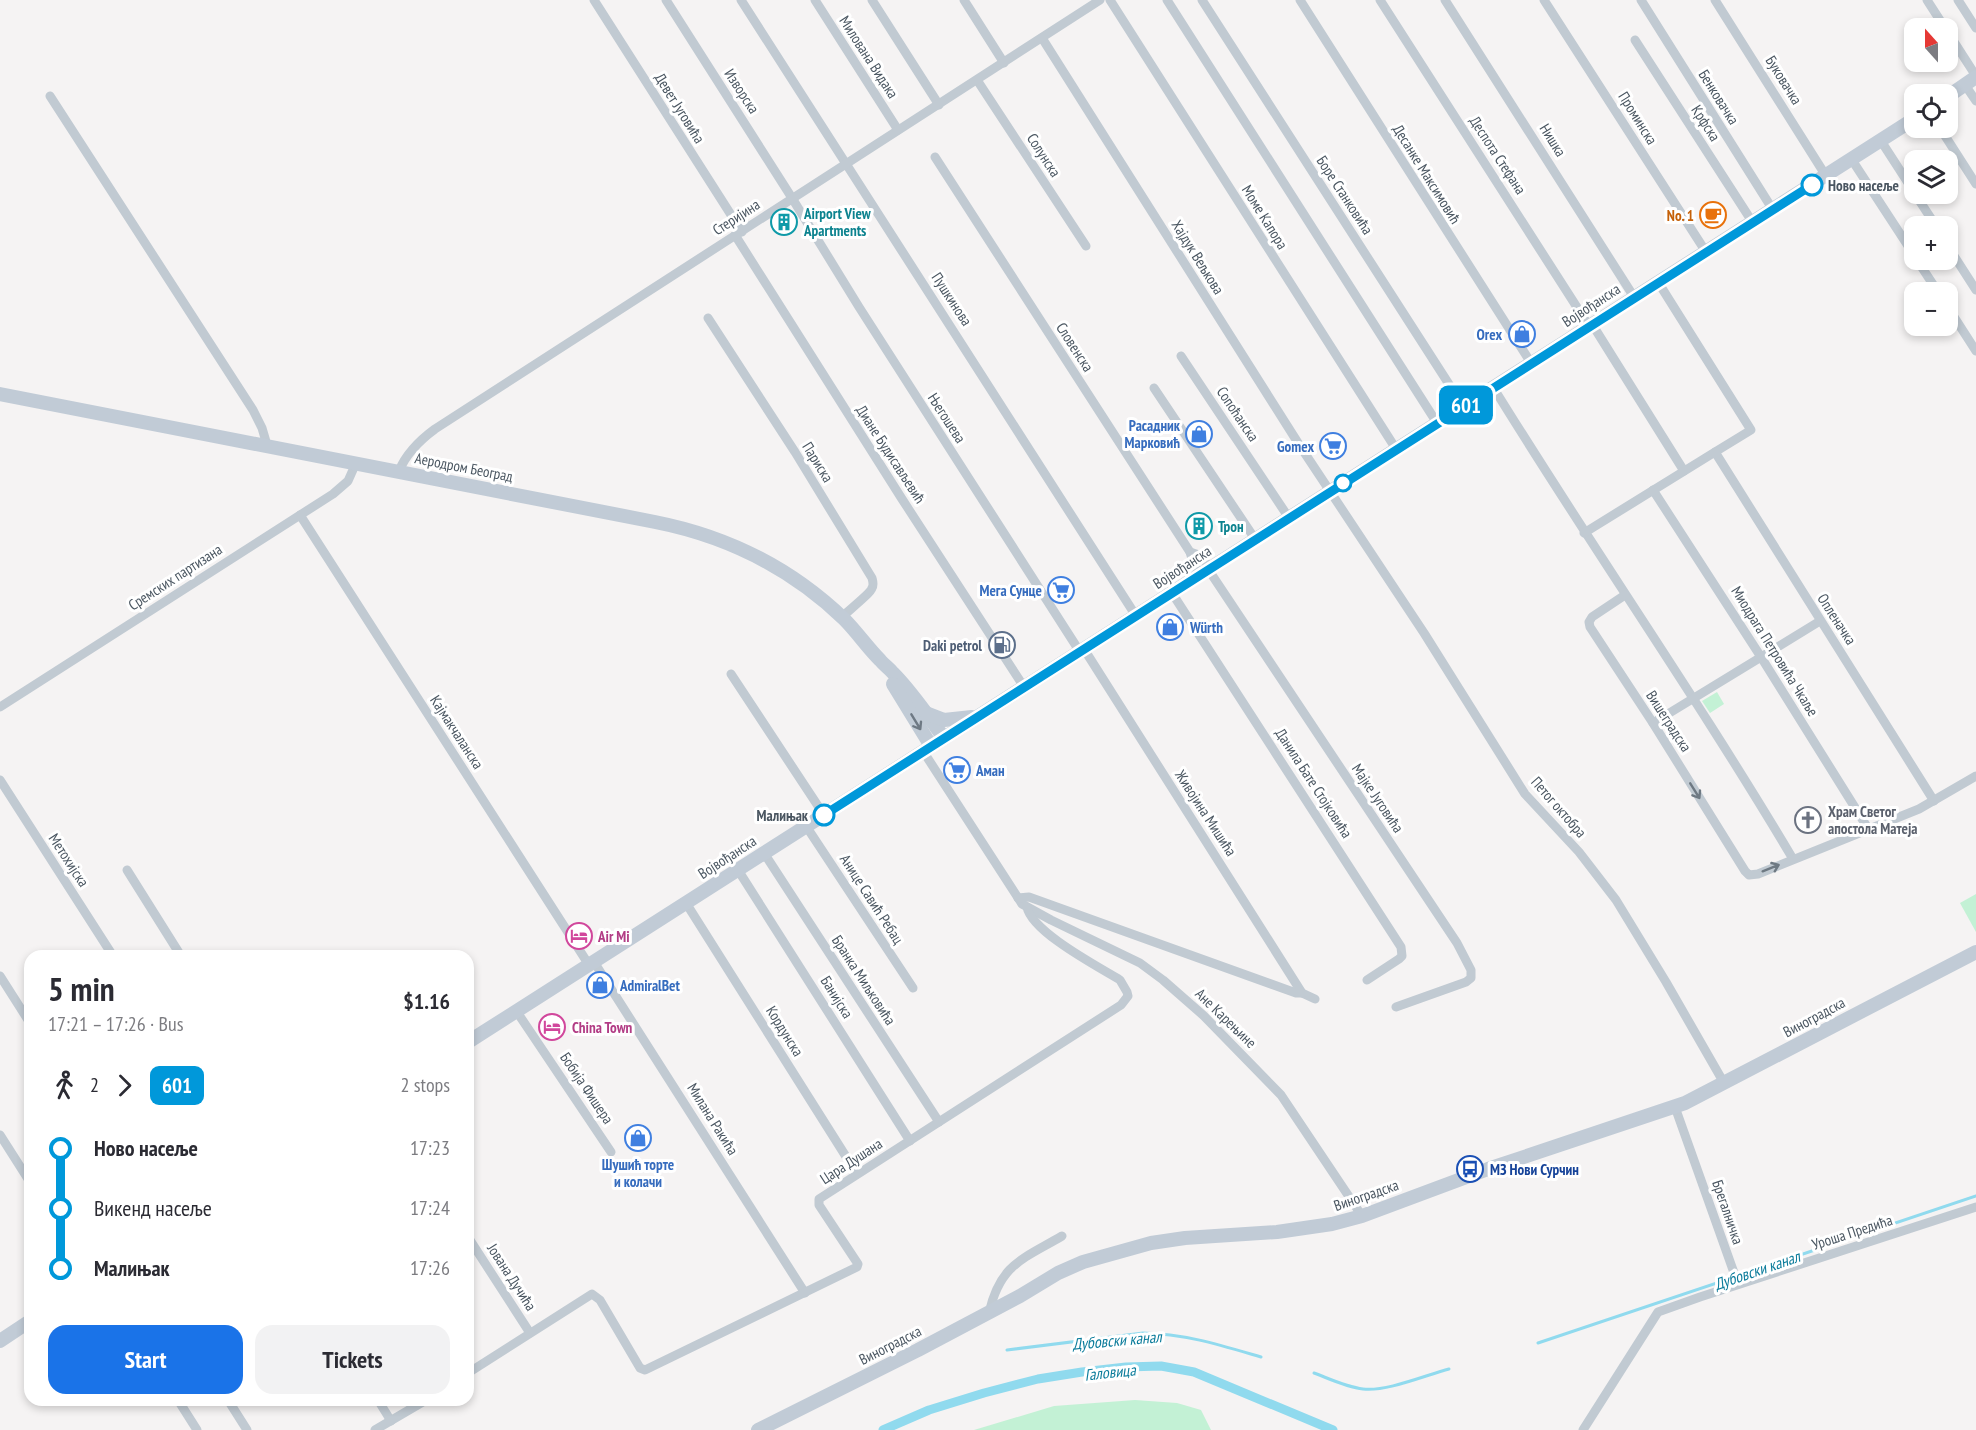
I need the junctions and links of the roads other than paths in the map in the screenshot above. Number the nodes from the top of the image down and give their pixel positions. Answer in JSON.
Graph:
{"nodes":[{"id":1,"x":594,"y":0,"type":"edge"},
{"id":2,"x":666,"y":0,"type":"edge"},
{"id":3,"x":741,"y":0,"type":"edge"},
{"id":4,"x":815,"y":0,"type":"edge"},
{"id":5,"x":872,"y":0,"type":"edge"},
{"id":6,"x":964,"y":0,"type":"edge"},
{"id":7,"x":1077,"y":0,"type":"edge"},
{"id":8,"x":1100,"y":0,"type":"edge"},
{"id":9,"x":1110,"y":0,"type":"edge"},
{"id":10,"x":1167,"y":0,"type":"edge"},
{"id":11,"x":1202,"y":0,"type":"edge"},
{"id":12,"x":1300,"y":0,"type":"edge"},
{"id":13,"x":1380,"y":0,"type":"edge"},
{"id":14,"x":1445,"y":0,"type":"edge"},
{"id":15,"x":1544,"y":0,"type":"edge"},
{"id":16,"x":1641,"y":0,"type":"edge"},
{"id":17,"x":1715,"y":0,"type":"edge"},
{"id":18,"x":1927,"y":0,"type":"edge"},
{"id":19,"x":1958,"y":0,"type":"edge"},
{"id":20,"x":1084,"y":10,"type":"junction"},
{"id":21,"x":1938,"y":18,"type":"edge"},
{"id":22,"x":1976,"y":28,"type":"edge"},
{"id":23,"x":1041,"y":38,"type":"junction"},
{"id":24,"x":1635,"y":40,"type":"dead end"},
{"id":25,"x":1958,"y":53,"type":"edge"},
{"id":26,"x":1004,"y":63,"type":"junction"},
{"id":27,"x":1972,"y":79,"type":"edge"},
{"id":28,"x":977,"y":80,"type":"junction"},
{"id":29,"x":1958,"y":89,"type":"edge"},
{"id":30,"x":50,"y":96,"type":"dead end"},
{"id":31,"x":1976,"y":101,"type":"edge"},
{"id":32,"x":939,"y":105,"type":"junction"},
{"id":33,"x":1904,"y":126,"type":"edge"},
{"id":34,"x":898,"y":130,"type":"junction"},
{"id":35,"x":1946,"y":138,"type":"edge"},
{"id":36,"x":1881,"y":141,"type":"junction"},
{"id":37,"x":935,"y":156,"type":"dead end"},
{"id":38,"x":1852,"y":160,"type":"junction"},
{"id":39,"x":847,"y":163,"type":"junction"},
{"id":40,"x":1826,"y":176,"type":"junction"},
{"id":41,"x":1904,"y":177,"type":"edge"},
{"id":42,"x":1976,"y":184,"type":"edge"},
{"id":43,"x":792,"y":198,"type":"junction"},
{"id":44,"x":1773,"y":210,"type":"junction"},
{"id":45,"x":1753,"y":223,"type":"junction"},
{"id":46,"x":738,"y":233,"type":"junction"},
{"id":47,"x":1904,"y":240,"type":"edge"},
{"id":48,"x":1086,"y":246,"type":"dead end"},
{"id":49,"x":1706,"y":252,"type":"junction"},
{"id":50,"x":1958,"y":262,"type":"edge"},
{"id":51,"x":1658,"y":282,"type":"junction"},
{"id":52,"x":1976,"y":290,"type":"edge"},
{"id":53,"x":1635,"y":297,"type":"junction"},
{"id":54,"x":708,"y":318,"type":"dead end"},
{"id":55,"x":1958,"y":323,"type":"edge"},
{"id":56,"x":1590,"y":325,"type":"junction"},
{"id":57,"x":1976,"y":351,"type":"edge"},
{"id":58,"x":1181,"y":357,"type":"dead end"},
{"id":59,"x":1531,"y":363,"type":"junction"},
{"id":60,"x":1493,"y":387,"type":"junction"},
{"id":61,"x":1154,"y":388,"type":"dead end"},
{"id":62,"x":0,"y":394,"type":"edge"},
{"id":63,"x":1463,"y":406,"type":"junction"},
{"id":64,"x":1437,"y":423,"type":"junction"},
{"id":65,"x":267,"y":445,"type":"junction"},
{"id":66,"x":1396,"y":449,"type":"junction"},
{"id":67,"x":1715,"y":452,"type":"junction"},
{"id":68,"x":356,"y":463,"type":"junction"},
{"id":69,"x":399,"y":471,"type":"junction"},
{"id":70,"x":1684,"y":471,"type":"junction"},
{"id":71,"x":1653,"y":490,"type":"junction"},
{"id":72,"x":1330,"y":491,"type":"junction"},
{"id":73,"x":300,"y":515,"type":"junction"},
{"id":74,"x":1289,"y":518,"type":"junction"},
{"id":75,"x":1584,"y":532,"type":"junction"},
{"id":76,"x":1255,"y":539,"type":"junction"},
{"id":77,"x":1206,"y":571,"type":"junction"},
{"id":78,"x":1172,"y":593,"type":"junction"},
{"id":79,"x":1625,"y":595,"type":"junction"},
{"id":80,"x":1137,"y":616,"type":"junction"},
{"id":81,"x":842,"y":617,"type":"junction"},
{"id":82,"x":1820,"y":621,"type":"junction"},
{"id":83,"x":1082,"y":650,"type":"junction"},
{"id":84,"x":1761,"y":657,"type":"junction"},
{"id":85,"x":880,"y":661,"type":"junction"},
{"id":86,"x":731,"y":674,"type":"dead end"},
{"id":87,"x":1024,"y":687,"type":"junction"},
{"id":88,"x":1693,"y":698,"type":"junction"},
{"id":89,"x":0,"y":707,"type":"edge"},
{"id":90,"x":926,"y":713,"type":"junction"},
{"id":91,"x":980,"y":715,"type":"junction"},
{"id":92,"x":1653,"y":723,"type":"junction"},
{"id":93,"x":944,"y":738,"type":"junction"},
{"id":94,"x":927,"y":748,"type":"junction"},
{"id":95,"x":1976,"y":776,"type":"edge"},
{"id":96,"x":0,"y":780,"type":"edge"},
{"id":97,"x":1934,"y":801,"type":"junction"},
{"id":98,"x":824,"y":815,"type":"junction"},
{"id":99,"x":806,"y":826,"type":"junction"},
{"id":100,"x":1869,"y":830,"type":"junction"},
{"id":101,"x":764,"y":853,"type":"junction"},
{"id":102,"x":1793,"y":859,"type":"junction"},
{"id":103,"x":127,"y":870,"type":"dead end"},
{"id":104,"x":738,"y":870,"type":"junction"},
{"id":105,"x":1018,"y":898,"type":"junction"},
{"id":106,"x":686,"y":903,"type":"junction"},
{"id":107,"x":1027,"y":907,"type":"junction"},
{"id":108,"x":109,"y":950,"type":"edge"},
{"id":109,"x":177,"y":950,"type":"edge"},
{"id":110,"x":1976,"y":952,"type":"edge"},
{"id":111,"x":592,"y":964,"type":"junction"},
{"id":112,"x":0,"y":976,"type":"edge"},
{"id":113,"x":1367,"y":980,"type":"dead end"},
{"id":114,"x":913,"y":988,"type":"dead end"},
{"id":115,"x":1302,"y":993,"type":"junction"},
{"id":116,"x":1315,"y":999,"type":"dead end"},
{"id":117,"x":1396,"y":1007,"type":"dead end"},
{"id":118,"x":517,"y":1012,"type":"junction"},
{"id":119,"x":24,"y":1014,"type":"edge"},
{"id":120,"x":474,"y":1038,"type":"edge"},
{"id":121,"x":1724,"y":1083,"type":"junction"},
{"id":122,"x":1675,"y":1107,"type":"junction"},
{"id":123,"x":939,"y":1122,"type":"junction"},
{"id":124,"x":0,"y":1135,"type":"edge"},
{"id":125,"x":910,"y":1141,"type":"junction"},
{"id":126,"x":611,"y":1152,"type":"dead end"},
{"id":127,"x":24,"y":1173,"type":"edge"},
{"id":128,"x":857,"y":1174,"type":"junction"},
{"id":129,"x":1976,"y":1207,"type":"edge"},
{"id":130,"x":1362,"y":1216,"type":"junction"},
{"id":131,"x":1062,"y":1236,"type":"dead end"},
{"id":132,"x":474,"y":1246,"type":"edge"},
{"id":133,"x":1737,"y":1283,"type":"junction"},
{"id":134,"x":805,"y":1293,"type":"junction"},
{"id":135,"x":989,"y":1313,"type":"junction"},
{"id":136,"x":24,"y":1326,"type":"edge"},
{"id":137,"x":530,"y":1333,"type":"junction"},
{"id":138,"x":0,"y":1341,"type":"edge"},
{"id":139,"x":474,"y":1369,"type":"edge"},
{"id":140,"x":182,"y":1406,"type":"edge"},
{"id":141,"x":232,"y":1406,"type":"edge"},
{"id":142,"x":382,"y":1406,"type":"edge"},
{"id":143,"x":416,"y":1406,"type":"edge"},
{"id":144,"x":391,"y":1421,"type":"junction"},
{"id":145,"x":197,"y":1430,"type":"edge"},
{"id":146,"x":248,"y":1430,"type":"edge"},
{"id":147,"x":375,"y":1430,"type":"edge"},
{"id":148,"x":758,"y":1430,"type":"edge"},
{"id":149,"x":1583,"y":1430,"type":"edge"}],
"edges":[{"from":1,"to":46,"type":"street","name":"Девет Југовића"},
{"from":2,"to":43,"type":"street","name":"Изворска"},
{"from":3,"to":39,"type":"street","name":"Пушкинова"},
{"from":4,"to":34,"type":"street","name":"Милована Видака"},
{"from":5,"to":32,"type":"street"},
{"from":6,"to":26,"type":"street"},
{"from":7,"to":20,"type":"street"},
{"from":8,"to":20,"type":"street","name":"Стеријина"},
{"from":9,"to":66,"type":"street","name":"Моме Капора"},
{"from":10,"to":64,"type":"street"},
{"from":11,"to":63,"type":"street","name":"Боре Станковића"},
{"from":12,"to":59,"type":"street","name":"Десанке Максимовић"},
{"from":13,"to":56,"type":"street","name":"Деспота Стефана"},
{"from":14,"to":53,"type":"street","name":"Нишка"},
{"from":15,"to":49,"type":"street","name":"Проминска"},
{"from":16,"to":44,"type":"street","name":"Бенковачка"},
{"from":17,"to":40,"type":"street","name":"Буковачка"},
{"from":18,"to":21,"type":"street"},
{"from":19,"to":22,"type":"street"},
{"from":20,"to":23,"type":"street","name":"Стеријина"},
{"from":23,"to":26,"type":"street","name":"Стеријина"},
{"from":23,"to":72,"type":"street","name":"Хајдук Вељкова"},
{"from":24,"to":45,"type":"street","name":"Крфска"},
{"from":25,"to":27,"type":"street"},
{"from":26,"to":28,"type":"street","name":"Стеријина"},
{"from":27,"to":29,"type":"street"},
{"from":27,"to":31,"type":"street"},
{"from":28,"to":32,"type":"street","name":"Стеријина"},
{"from":28,"to":48,"type":"street","name":"Солунска"},
{"from":30,"to":65,"type":"street"},
{"from":32,"to":34,"type":"street","name":"Стеријина"},
{"from":33,"to":36,"type":"street","name":"Војвођанска"},
{"from":34,"to":39,"type":"street","name":"Стеријина"},
{"from":35,"to":42,"type":"street"},
{"from":36,"to":38,"type":"street","name":"Војвођанска"},
{"from":36,"to":41,"type":"street"},
{"from":37,"to":77,"type":"street","name":"Словенска"},
{"from":38,"to":40,"type":"street","name":"Војвођанска"},
{"from":38,"to":47,"type":"street"},
{"from":39,"to":43,"type":"street","name":"Стеријина"},
{"from":39,"to":80,"type":"street","name":"Пушкинова"},
{"from":40,"to":44,"type":"street","name":"Војвођанска"},
{"from":43,"to":46,"type":"street","name":"Стеријина"},
{"from":43,"to":83,"type":"street","name":"Његошева"},
{"from":44,"to":45,"type":"street","name":"Војвођанска"},
{"from":45,"to":49,"type":"street","name":"Војвођанска"},
{"from":46,"to":69,"type":"street","name":"Стеријина"},
{"from":46,"to":87,"type":"street","name":"Диане Будисављевић"},
{"from":49,"to":51,"type":"street","name":"Војвођанска"},
{"from":50,"to":52,"type":"street"},
{"from":51,"to":53,"type":"street","name":"Војвођанска"},
{"from":51,"to":67,"type":"street"},
{"from":53,"to":56,"type":"street","name":"Војвођанска"},
{"from":54,"to":81,"type":"street","name":"Париска"},
{"from":55,"to":57,"type":"street"},
{"from":56,"to":59,"type":"street","name":"Војвођанска"},
{"from":56,"to":70,"type":"street"},
{"from":58,"to":74,"type":"street","name":"Сопоћанска"},
{"from":59,"to":60,"type":"street","name":"Војвођанска"},
{"from":60,"to":63,"type":"street","name":"Војвођанска"},
{"from":60,"to":75,"type":"street"},
{"from":61,"to":76,"type":"street"},
{"from":62,"to":65,"type":"street","name":"Аеродром Београд"},
{"from":63,"to":64,"type":"street","name":"Војвођанска"},
{"from":64,"to":66,"type":"street","name":"Војвођанска"},
{"from":65,"to":68,"type":"street","name":"Аеродром Београд"},
{"from":66,"to":72,"type":"street","name":"Војвођанска"},
{"from":67,"to":70,"type":"street"},
{"from":67,"to":82,"type":"street","name":"Опленачка"},
{"from":68,"to":69,"type":"street","name":"Аеродром Београд"},
{"from":68,"to":73,"type":"street","name":"Сремских партизана"},
{"from":69,"to":81,"type":"street","name":"Аеродром Београд"},
{"from":70,"to":71,"type":"street"},
{"from":71,"to":75,"type":"street"},
{"from":71,"to":84,"type":"street","name":"Миодрага Петровића Чкаље"},
{"from":72,"to":74,"type":"street","name":"Војвођанска"},
{"from":72,"to":121,"type":"street","name":"Петог октобра"},
{"from":73,"to":89,"type":"street","name":"Сремских партизана"},
{"from":73,"to":111,"type":"street","name":"Кајмакчаланска"},
{"from":74,"to":76,"type":"street","name":"Војвођанска"},
{"from":75,"to":79,"type":"street"},
{"from":76,"to":77,"type":"street","name":"Војвођанска"},
{"from":77,"to":78,"type":"street","name":"Војвођанска"},
{"from":77,"to":117,"type":"street","name":"Мајке Југовића"},
{"from":78,"to":80,"type":"street","name":"Војвођанска"},
{"from":78,"to":113,"type":"street","name":"Данила Бате Стојковића"},
{"from":79,"to":88,"type":"street"},
{"from":79,"to":92,"type":"street","name":"Вишеградска"},
{"from":80,"to":83,"type":"street","name":"Војвођанска"},
{"from":81,"to":85,"type":"street","name":"Аеродром Београд"},
{"from":82,"to":84,"type":"street"},
{"from":82,"to":97,"type":"street","name":"Опленачка"},
{"from":83,"to":87,"type":"street","name":"Војвођанска"},
{"from":83,"to":115,"type":"street","name":"Живојина Мишића"},
{"from":84,"to":88,"type":"street"},
{"from":84,"to":100,"type":"street","name":"Миодрага Петровића Чкаље"},
{"from":85,"to":90,"type":"street","name":"Аеродром Београд"},
{"from":85,"to":94,"type":"street","name":"Аеродром Београд","one_way":true},
{"from":86,"to":98,"type":"street"},
{"from":87,"to":91,"type":"street","name":"Војвођанска"},
{"from":88,"to":92,"type":"street"},
{"from":88,"to":102,"type":"street"},
{"from":90,"to":91,"type":"street"},
{"from":90,"to":93,"type":"street","name":"Аеродром Београд"},
{"from":91,"to":93,"type":"street","name":"Војвођанска"},
{"from":92,"to":102,"type":"street","name":"Вишеградска","one_way":true},
{"from":93,"to":94,"type":"street","name":"Војвођанска"},
{"from":94,"to":98,"type":"street","name":"Војвођанска"},
{"from":94,"to":105,"type":"street","name":"Ане Карењине"},
{"from":95,"to":97,"type":"street"},
{"from":96,"to":108,"type":"street","name":"Метохијска"},
{"from":97,"to":100,"type":"street"},
{"from":98,"to":99,"type":"street","name":"Војвођанска"},
{"from":99,"to":101,"type":"street","name":"Војвођанска"},
{"from":99,"to":114,"type":"street","name":"Анице Савић Ребац"},
{"from":100,"to":102,"type":"street"},
{"from":101,"to":104,"type":"street","name":"Војвођанска"},
{"from":101,"to":123,"type":"street","name":"Бранка Миљковића"},
{"from":103,"to":109,"type":"street"},
{"from":104,"to":106,"type":"street","name":"Војвођанска"},
{"from":104,"to":125,"type":"street","name":"Банијска"},
{"from":105,"to":107,"type":"street","name":"Ане Карењине"},
{"from":105,"to":115,"type":"street"},
{"from":106,"to":111,"type":"street","name":"Војвођанска"},
{"from":106,"to":128,"type":"street","name":"Кордунска"},
{"from":107,"to":123,"type":"street","name":"Цара Душана"},
{"from":107,"to":130,"type":"street","name":"Ане Карењине"},
{"from":110,"to":121,"type":"street","name":"Виноградска"},
{"from":111,"to":118,"type":"street","name":"Војвођанска"},
{"from":111,"to":134,"type":"street","name":"Милана Ракића"},
{"from":112,"to":119,"type":"street"},
{"from":115,"to":116,"type":"street"},
{"from":118,"to":120,"type":"street","name":"Војвођанска"},
{"from":118,"to":126,"type":"street","name":"Бобија Фишера"},
{"from":121,"to":122,"type":"street","name":"Виноградска"},
{"from":122,"to":130,"type":"street","name":"Виноградска"},
{"from":122,"to":133,"type":"street","name":"Брегалничка"},
{"from":123,"to":125,"type":"street","name":"Цара Душана"},
{"from":124,"to":127,"type":"street"},
{"from":125,"to":128,"type":"street","name":"Цара Душана"},
{"from":128,"to":134,"type":"street","name":"Цара Душана"},
{"from":129,"to":133,"type":"street","name":"Уроша Предића"},
{"from":130,"to":135,"type":"street","name":"Виноградска"},
{"from":131,"to":135,"type":"street"},
{"from":132,"to":137,"type":"street","name":"Јована Дучића"},
{"from":133,"to":149,"type":"street"},
{"from":134,"to":137,"type":"street","name":"Цара Душана"},
{"from":135,"to":148,"type":"street","name":"Виноградска"},
{"from":136,"to":138,"type":"street"},
{"from":137,"to":139,"type":"street","name":"Цара Душана"},
{"from":140,"to":145,"type":"street"},
{"from":141,"to":146,"type":"street"},
{"from":142,"to":144,"type":"street"},
{"from":143,"to":144,"type":"street"},
{"from":144,"to":147,"type":"street"}]}
